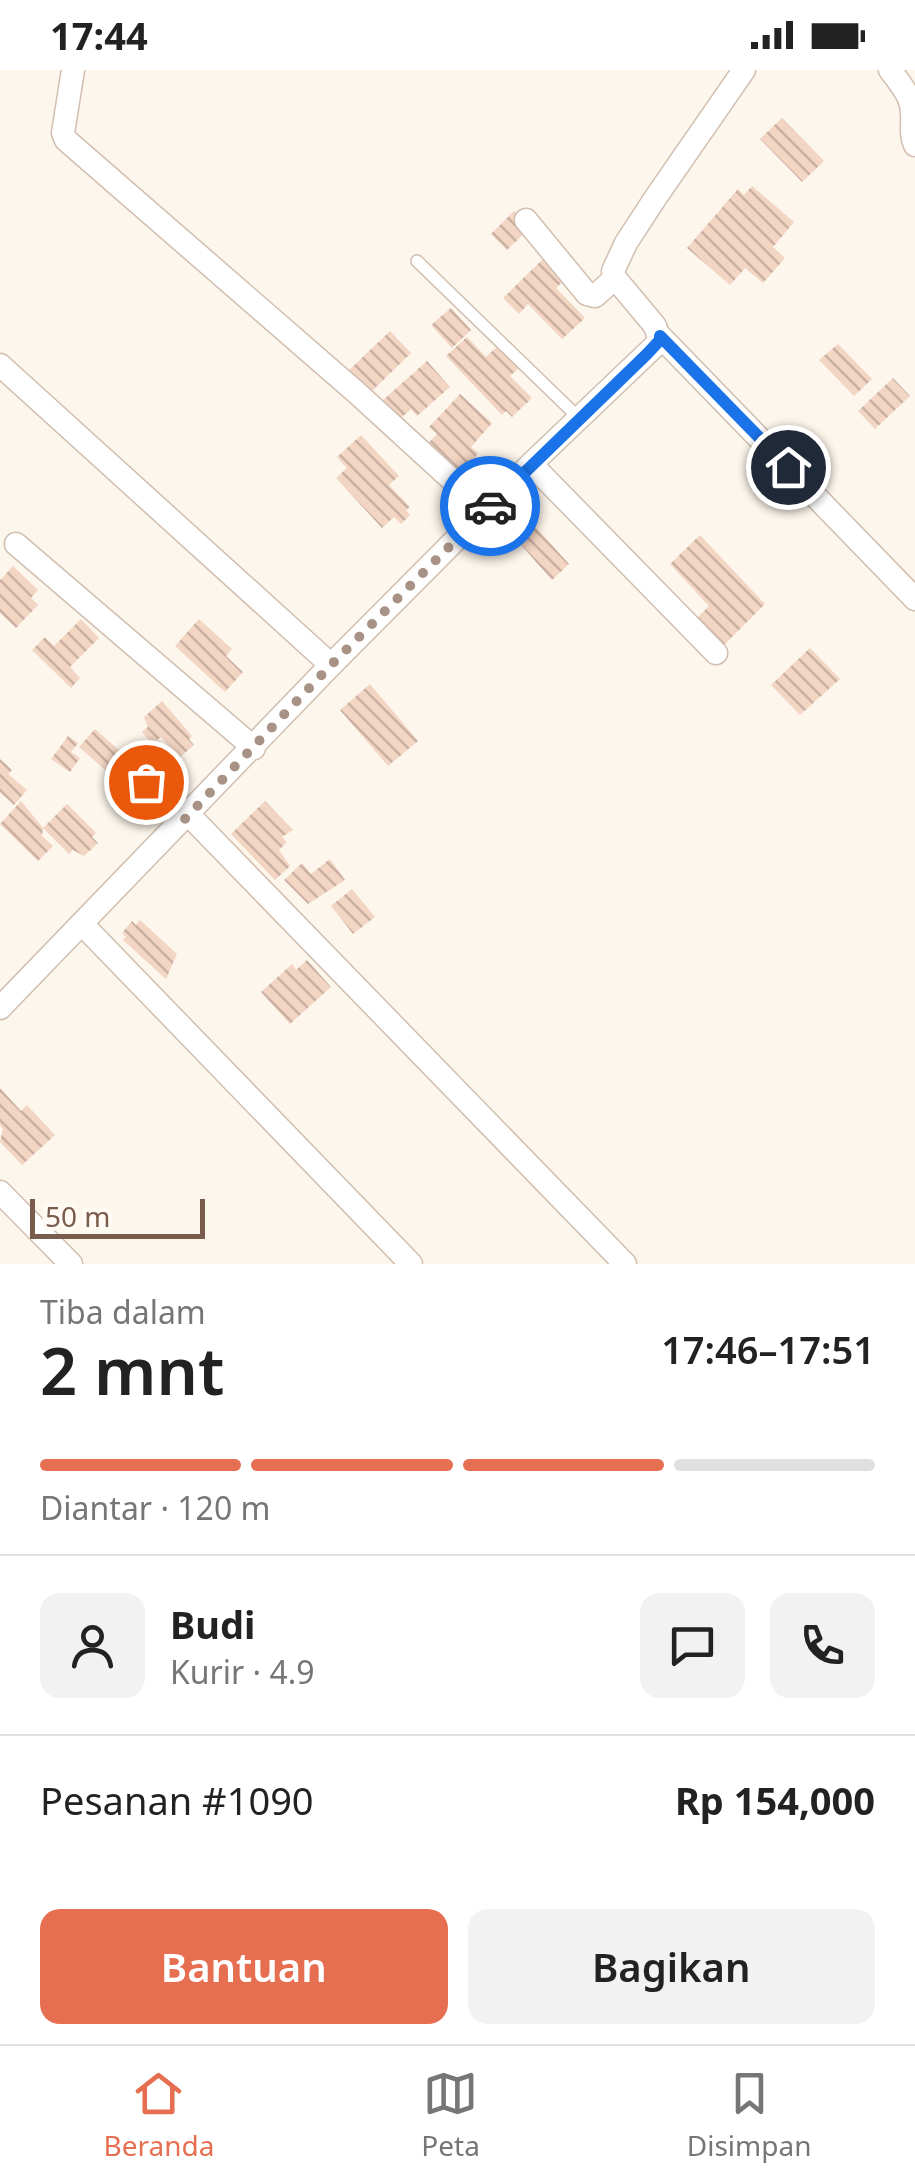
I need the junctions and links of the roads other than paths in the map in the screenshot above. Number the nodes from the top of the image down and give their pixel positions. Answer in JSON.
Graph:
{"nodes":[{"id":1,"x":73,"y":70,"type":"edge"},
{"id":2,"x":744,"y":70,"type":"edge"},
{"id":3,"x":890,"y":70,"type":"edge"},
{"id":4,"x":915,"y":145,"type":"edge"},
{"id":5,"x":526,"y":220,"type":"dead end"},
{"id":6,"x":416,"y":261,"type":"dead end"},
{"id":7,"x":615,"y":278,"type":"junction"},
{"id":8,"x":660,"y":336,"type":"junction"},
{"id":9,"x":0,"y":366,"type":"edge"},
{"id":10,"x":579,"y":418,"type":"junction"},
{"id":11,"x":531,"y":464,"type":"junction"},
{"id":12,"x":486,"y":511,"type":"junction"},
{"id":13,"x":16,"y":544,"type":"dead end"},
{"id":14,"x":915,"y":599,"type":"edge"},
{"id":15,"x":716,"y":652,"type":"dead end"},
{"id":16,"x":331,"y":665,"type":"junction"},
{"id":17,"x":254,"y":748,"type":"junction"},
{"id":18,"x":146,"y":782,"type":"dead end"},
{"id":19,"x":187,"y":817,"type":"junction"},
{"id":20,"x":82,"y":924,"type":"junction"},
{"id":21,"x":0,"y":1008,"type":"edge"},
{"id":22,"x":0,"y":1192,"type":"edge"},
{"id":23,"x":72,"y":1264,"type":"edge"},
{"id":24,"x":410,"y":1264,"type":"edge"},
{"id":25,"x":625,"y":1264,"type":"edge"}],
"edges":[{"from":1,"to":12,"type":"street"},
{"from":2,"to":7,"type":"street"},
{"from":3,"to":4,"type":"street"},
{"from":5,"to":7,"type":"street"},
{"from":6,"to":10,"type":"lane"},
{"from":7,"to":8,"type":"street"},
{"from":8,"to":10,"type":"street"},
{"from":8,"to":14,"type":"street"},
{"from":9,"to":16,"type":"street"},
{"from":10,"to":11,"type":"street"},
{"from":11,"to":12,"type":"street"},
{"from":11,"to":15,"type":"street"},
{"from":12,"to":16,"type":"street"},
{"from":13,"to":17,"type":"street"},
{"from":16,"to":17,"type":"street"},
{"from":17,"to":19,"type":"street"},
{"from":18,"to":19,"type":"lane"},
{"from":19,"to":20,"type":"street"},
{"from":19,"to":25,"type":"street"},
{"from":20,"to":21,"type":"street"},
{"from":20,"to":24,"type":"street"},
{"from":22,"to":23,"type":"street"}]}
